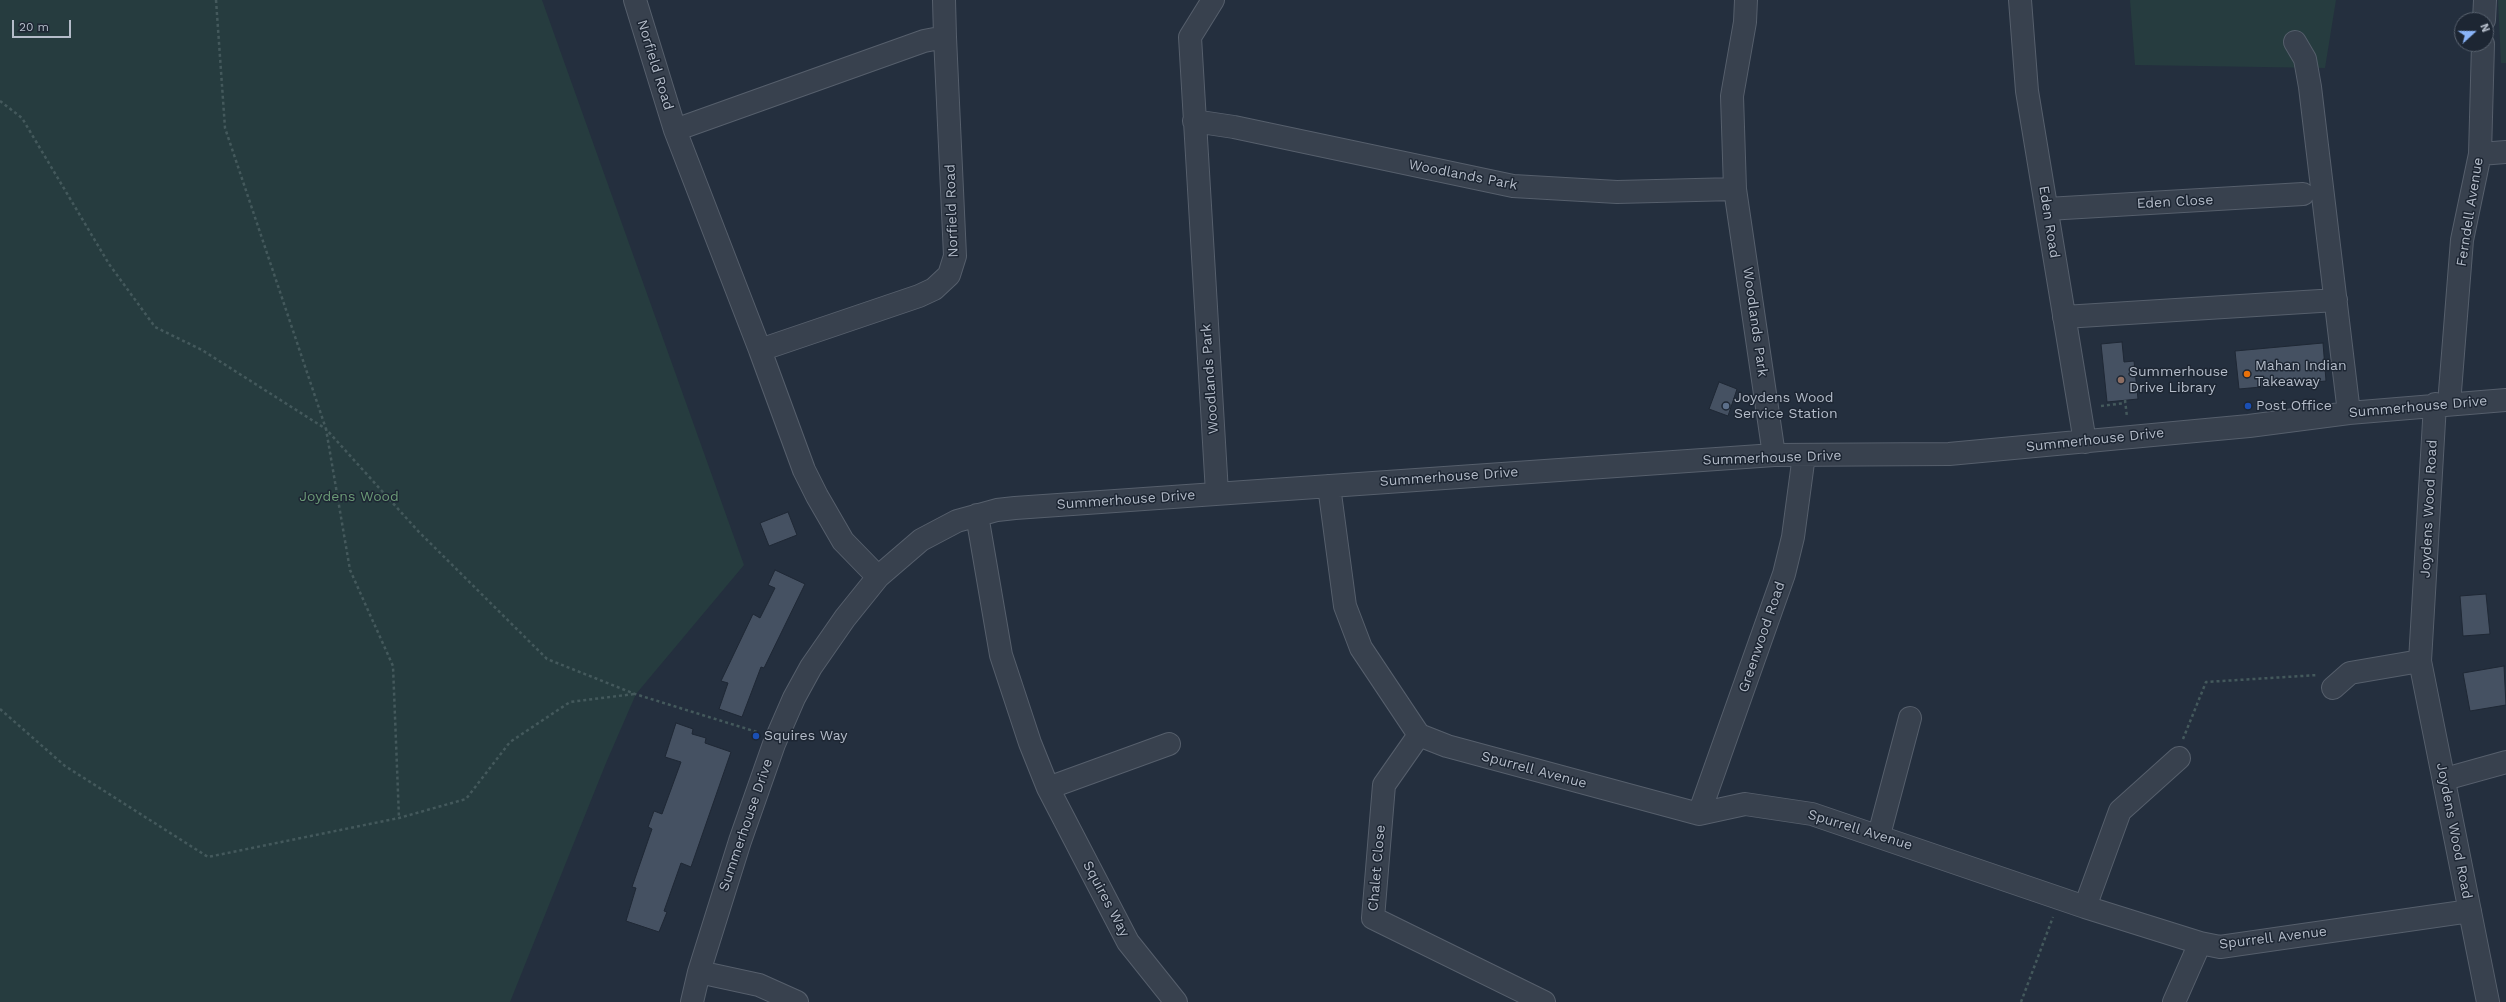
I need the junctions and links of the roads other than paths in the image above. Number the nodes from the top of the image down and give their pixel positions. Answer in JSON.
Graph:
{"nodes":[{"id":1,"x":635,"y":0,"type":"edge"},
{"id":2,"x":944,"y":0,"type":"edge"},
{"id":3,"x":1213,"y":0,"type":"edge"},
{"id":4,"x":1746,"y":0,"type":"edge"},
{"id":5,"x":2020,"y":0,"type":"edge"},
{"id":6,"x":2485,"y":0,"type":"edge"},
{"id":7,"x":2484,"y":12,"type":"edge"},
{"id":8,"x":945,"y":37,"type":"junction"},
{"id":9,"x":2295,"y":42,"type":"dead end"},
{"id":10,"x":2483,"y":52,"type":"edge"},
{"id":11,"x":1194,"y":121,"type":"junction"},
{"id":12,"x":675,"y":130,"type":"junction"},
{"id":13,"x":2506,"y":152,"type":"edge"},
{"id":14,"x":2480,"y":154,"type":"junction"},
{"id":15,"x":1735,"y":189,"type":"junction"},
{"id":16,"x":2303,"y":194,"type":"dead end"},
{"id":17,"x":2047,"y":209,"type":"junction"},
{"id":18,"x":2336,"y":300,"type":"junction"},
{"id":19,"x":2064,"y":317,"type":"junction"},
{"id":20,"x":760,"y":350,"type":"junction"},
{"id":21,"x":2506,"y":400,"type":"edge"},
{"id":22,"x":2442,"y":404,"type":"junction"},
{"id":23,"x":2349,"y":413,"type":"junction"},
{"id":24,"x":2085,"y":442,"type":"junction"},
{"id":25,"x":1774,"y":455,"type":"junction"},
{"id":26,"x":1804,"y":455,"type":"junction"},
{"id":27,"x":1329,"y":486,"type":"junction"},
{"id":28,"x":1217,"y":493,"type":"junction"},
{"id":29,"x":977,"y":515,"type":"junction"},
{"id":30,"x":878,"y":577,"type":"junction"},
{"id":31,"x":2420,"y":661,"type":"junction"},
{"id":32,"x":2333,"y":688,"type":"dead end"},
{"id":33,"x":1910,"y":718,"type":"dead end"},
{"id":34,"x":1419,"y":735,"type":"junction"},
{"id":35,"x":1169,"y":744,"type":"dead end"},
{"id":36,"x":2180,"y":758,"type":"road end"},
{"id":37,"x":2506,"y":762,"type":"edge"},
{"id":38,"x":2445,"y":779,"type":"junction"},
{"id":39,"x":1048,"y":788,"type":"junction"},
{"id":40,"x":1699,"y":814,"type":"junction"},
{"id":41,"x":1879,"y":835,"type":"junction"},
{"id":42,"x":2085,"y":907,"type":"junction"},
{"id":43,"x":2470,"y":911,"type":"junction"},
{"id":44,"x":2200,"y":943,"type":"junction"},
{"id":45,"x":699,"y":972,"type":"junction"},
{"id":46,"x":692,"y":1002,"type":"edge"},
{"id":47,"x":797,"y":1002,"type":"edge"},
{"id":48,"x":1176,"y":1002,"type":"edge"},
{"id":49,"x":1544,"y":1002,"type":"edge"},
{"id":50,"x":2174,"y":1002,"type":"edge"},
{"id":51,"x":2488,"y":1002,"type":"edge"}],
"edges":[{"from":1,"to":12,"type":"street","name":"Norfield Road"},
{"from":2,"to":8,"type":"street","name":"Norfield Road"},
{"from":3,"to":11,"type":"street","name":"Woodlands Park"},
{"from":4,"to":15,"type":"street","name":"Woodlands Park"},
{"from":5,"to":17,"type":"street","name":"Eden Road"},
{"from":6,"to":7,"type":"street"},
{"from":8,"to":12,"type":"street","name":"Norfield Road"},
{"from":8,"to":20,"type":"street","name":"Norfield Road"},
{"from":9,"to":18,"type":"street"},
{"from":10,"to":14,"type":"street","name":"Ferndell Avenue"},
{"from":11,"to":15,"type":"street","name":"Woodlands Park"},
{"from":11,"to":28,"type":"street","name":"Woodlands Park"},
{"from":12,"to":20,"type":"street","name":"Norfield Road"},
{"from":13,"to":14,"type":"street"},
{"from":14,"to":22,"type":"street","name":"Ferndell Avenue"},
{"from":15,"to":25,"type":"street","name":"Woodlands Park"},
{"from":16,"to":17,"type":"street","name":"Eden Close"},
{"from":17,"to":19,"type":"street","name":"Eden Road"},
{"from":18,"to":19,"type":"street"},
{"from":18,"to":23,"type":"street"},
{"from":19,"to":24,"type":"street","name":"Eden Road"},
{"from":20,"to":30,"type":"street","name":"Norfield Road"},
{"from":21,"to":22,"type":"street","name":"Summerhouse Drive"},
{"from":22,"to":23,"type":"street","name":"Summerhouse Drive"},
{"from":22,"to":31,"type":"street","name":"Joydens Wood Road"},
{"from":23,"to":24,"type":"street","name":"Summerhouse Drive"},
{"from":24,"to":26,"type":"street","name":"Summerhouse Drive"},
{"from":25,"to":26,"type":"street","name":"Summerhouse Drive"},
{"from":25,"to":27,"type":"street","name":"Summerhouse Drive"},
{"from":26,"to":40,"type":"street","name":"Greenwood Road"},
{"from":27,"to":28,"type":"street","name":"Summerhouse Drive"},
{"from":27,"to":34,"type":"street"},
{"from":28,"to":29,"type":"street","name":"Summerhouse Drive"},
{"from":29,"to":30,"type":"street","name":"Summerhouse Drive"},
{"from":29,"to":39,"type":"street","name":"Squires Way"},
{"from":30,"to":45,"type":"street","name":"Summerhouse Drive"},
{"from":31,"to":32,"type":"street"},
{"from":31,"to":38,"type":"street","name":"Joydens Wood Road"},
{"from":33,"to":41,"type":"street"},
{"from":34,"to":40,"type":"street","name":"Spurrell Avenue"},
{"from":34,"to":49,"type":"street","name":"Chalet Close"},
{"from":35,"to":39,"type":"street"},
{"from":36,"to":42,"type":"street"},
{"from":37,"to":38,"type":"street"},
{"from":38,"to":43,"type":"street","name":"Joydens Wood Road"},
{"from":39,"to":48,"type":"street","name":"Squires Way"},
{"from":40,"to":41,"type":"street","name":"Spurrell Avenue"},
{"from":41,"to":42,"type":"street","name":"Spurrell Avenue"},
{"from":42,"to":44,"type":"street","name":"Spurrell Avenue"},
{"from":43,"to":44,"type":"street","name":"Spurrell Avenue"},
{"from":43,"to":51,"type":"street","name":"Joydens Wood Road"},
{"from":44,"to":50,"type":"street"},
{"from":45,"to":46,"type":"street","name":"Summerhouse Drive"},
{"from":45,"to":47,"type":"street"}]}
